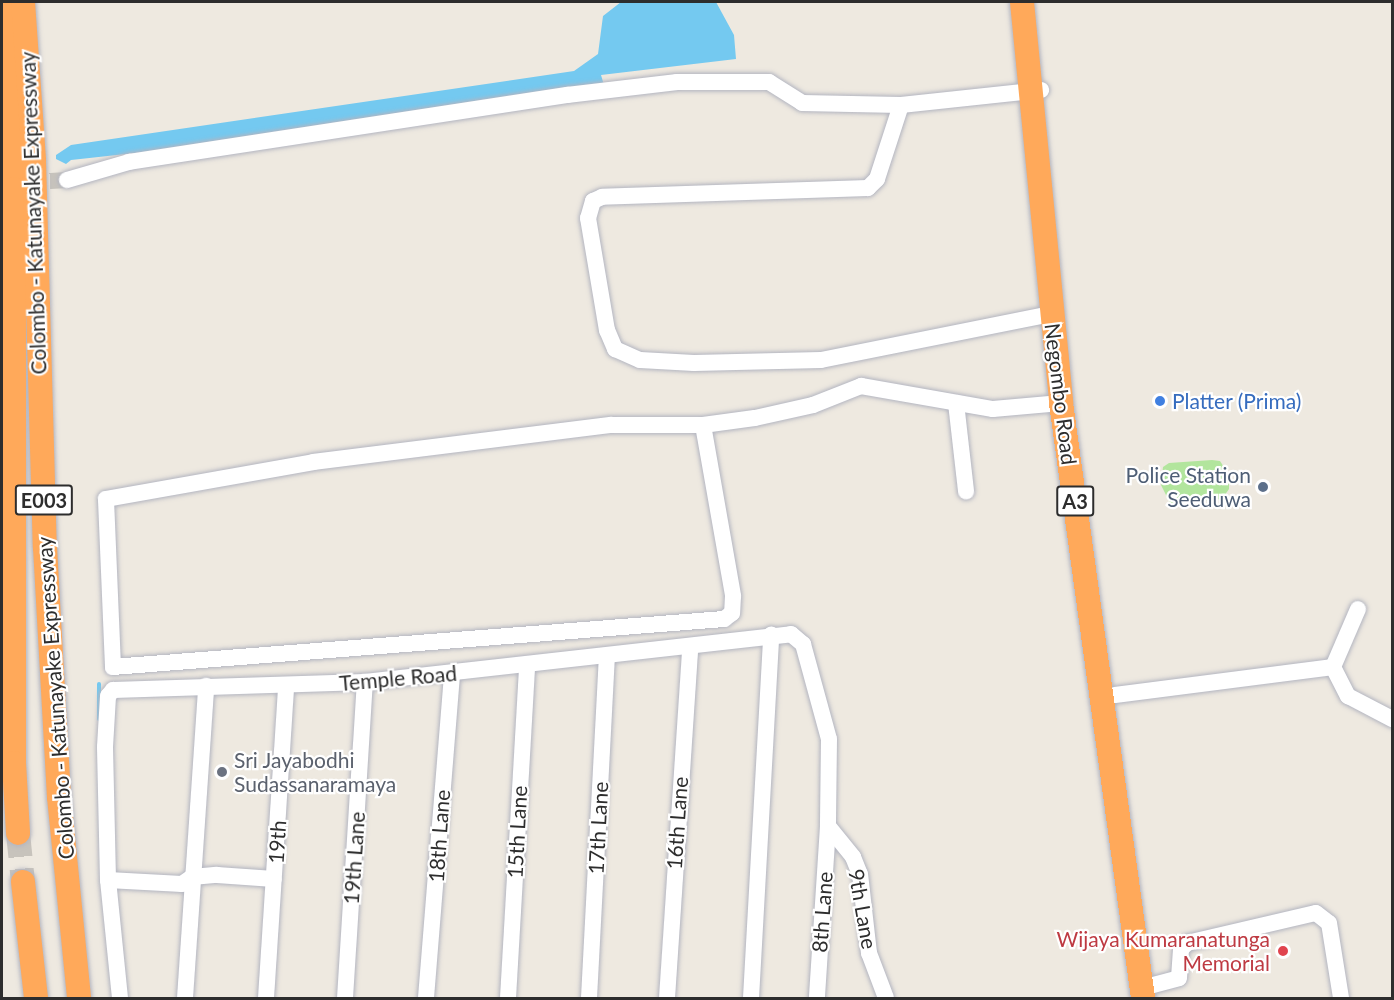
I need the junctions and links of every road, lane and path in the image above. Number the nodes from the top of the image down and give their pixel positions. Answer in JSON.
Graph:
{"nodes":[{"id":1,"x":2,"y":2,"type":"edge"},
{"id":2,"x":23,"y":2,"type":"edge"},
{"id":3,"x":1022,"y":2,"type":"edge"},
{"id":4,"x":1037,"y":2,"type":"edge"},
{"id":5,"x":1035,"y":90,"type":"junction"},
{"id":6,"x":901,"y":105,"type":"junction"},
{"id":7,"x":68,"y":180,"type":"tunnel mouth"},
{"id":8,"x":1051,"y":314,"type":"junction"},
{"id":9,"x":1061,"y":403,"type":"junction"},
{"id":10,"x":956,"y":404,"type":"junction"},
{"id":11,"x":703,"y":425,"type":"junction"},
{"id":12,"x":966,"y":491,"type":"dead end"},
{"id":13,"x":1358,"y":609,"type":"dead end"},
{"id":14,"x":771,"y":636,"type":"junction"},
{"id":15,"x":690,"y":648,"type":"junction"},
{"id":16,"x":607,"y":657,"type":"junction"},
{"id":17,"x":527,"y":666,"type":"junction"},
{"id":18,"x":1333,"y":667,"type":"junction"},
{"id":19,"x":452,"y":673,"type":"junction"},
{"id":20,"x":365,"y":682,"type":"junction"},
{"id":21,"x":206,"y":686,"type":"junction"},
{"id":22,"x":286,"y":686,"type":"junction"},
{"id":23,"x":1115,"y":694,"type":"junction"},
{"id":24,"x":1392,"y":719,"type":"edge"},
{"id":25,"x":9,"y":805,"type":"edge"},
{"id":26,"x":828,"y":826,"type":"junction"},
{"id":27,"x":18,"y":833,"type":"tunnel mouth"},
{"id":28,"x":192,"y":877,"type":"junction"},
{"id":29,"x":274,"y":879,"type":"junction"},
{"id":30,"x":108,"y":880,"type":"junction"},
{"id":31,"x":23,"y":882,"type":"tunnel mouth"},
{"id":32,"x":1149,"y":993,"type":"edge"},
{"id":33,"x":36,"y":999,"type":"edge"},
{"id":34,"x":79,"y":999,"type":"edge"},
{"id":35,"x":120,"y":999,"type":"edge"},
{"id":36,"x":184,"y":999,"type":"edge"},
{"id":37,"x":266,"y":999,"type":"edge"},
{"id":38,"x":345,"y":999,"type":"edge"},
{"id":39,"x":426,"y":999,"type":"edge"},
{"id":40,"x":508,"y":999,"type":"edge"},
{"id":41,"x":590,"y":999,"type":"edge"},
{"id":42,"x":666,"y":999,"type":"edge"},
{"id":43,"x":751,"y":999,"type":"edge"},
{"id":44,"x":817,"y":999,"type":"edge"},
{"id":45,"x":886,"y":999,"type":"edge"},
{"id":46,"x":1341,"y":999,"type":"edge"}],
"edges":[{"from":1,"to":25,"type":"highway","name":"Colombo - Katunayake Expressway","number":"E003"},
{"from":2,"to":34,"type":"highway","name":"Colombo - Katunayake Expressway","number":"E003"},
{"from":3,"to":5,"type":"highway","name":"Negombo Road","number":"A3"},
{"from":4,"to":5,"type":"highway","name":"Negombo Road","number":"A3"},
{"from":5,"to":6,"type":"street"},
{"from":5,"to":8,"type":"highway","name":"Negombo Road","number":"A3"},
{"from":5,"to":23,"type":"highway","name":"Negombo Road","number":"A3"},
{"from":6,"to":7,"type":"street"},
{"from":6,"to":8,"type":"street"},
{"from":8,"to":9,"type":"highway","name":"Negombo Road","number":"A3"},
{"from":9,"to":10,"type":"street"},
{"from":9,"to":32,"type":"highway","name":"Negombo Road","number":"A3"},
{"from":10,"to":11,"type":"street"},
{"from":10,"to":12,"type":"street"},
{"from":11,"to":11,"type":"street"},
{"from":13,"to":18,"type":"street"},
{"from":14,"to":15,"type":"street","name":"Temple Road"},
{"from":14,"to":26,"type":"street","name":"Temple Road"},
{"from":14,"to":43,"type":"street"},
{"from":15,"to":16,"type":"street","name":"Temple Road"},
{"from":15,"to":42,"type":"street","name":"16th Lane"},
{"from":16,"to":17,"type":"street","name":"Temple Road"},
{"from":16,"to":41,"type":"street","name":"17th Lane"},
{"from":17,"to":19,"type":"street","name":"Temple Road"},
{"from":17,"to":40,"type":"street","name":"15th Lane"},
{"from":18,"to":23,"type":"street"},
{"from":18,"to":24,"type":"street"},
{"from":19,"to":20,"type":"street","name":"Temple Road"},
{"from":19,"to":39,"type":"street","name":"18th Lane"},
{"from":20,"to":22,"type":"street","name":"Temple Road"},
{"from":20,"to":38,"type":"street","name":"19th Lane"},
{"from":21,"to":22,"type":"street","name":"Temple Road"},
{"from":21,"to":28,"type":"street"},
{"from":21,"to":30,"type":"street","name":"Temple Road"},
{"from":22,"to":29,"type":"street","name":"19th"},
{"from":23,"to":32,"type":"highway","name":"Negombo Road","number":"A3"},
{"from":25,"to":27,"type":"highway","name":"Colombo - Katunayake Expressway","number":"E003"},
{"from":26,"to":44,"type":"street","name":"8th Lane"},
{"from":26,"to":45,"type":"street","name":"9th Lane"},
{"from":28,"to":29,"type":"street"},
{"from":28,"to":30,"type":"street"},
{"from":28,"to":36,"type":"street"},
{"from":29,"to":37,"type":"street","name":"19th"},
{"from":30,"to":35,"type":"street","name":"Temple Road"},
{"from":31,"to":33,"type":"highway"},
{"from":32,"to":46,"type":"street"}]}
